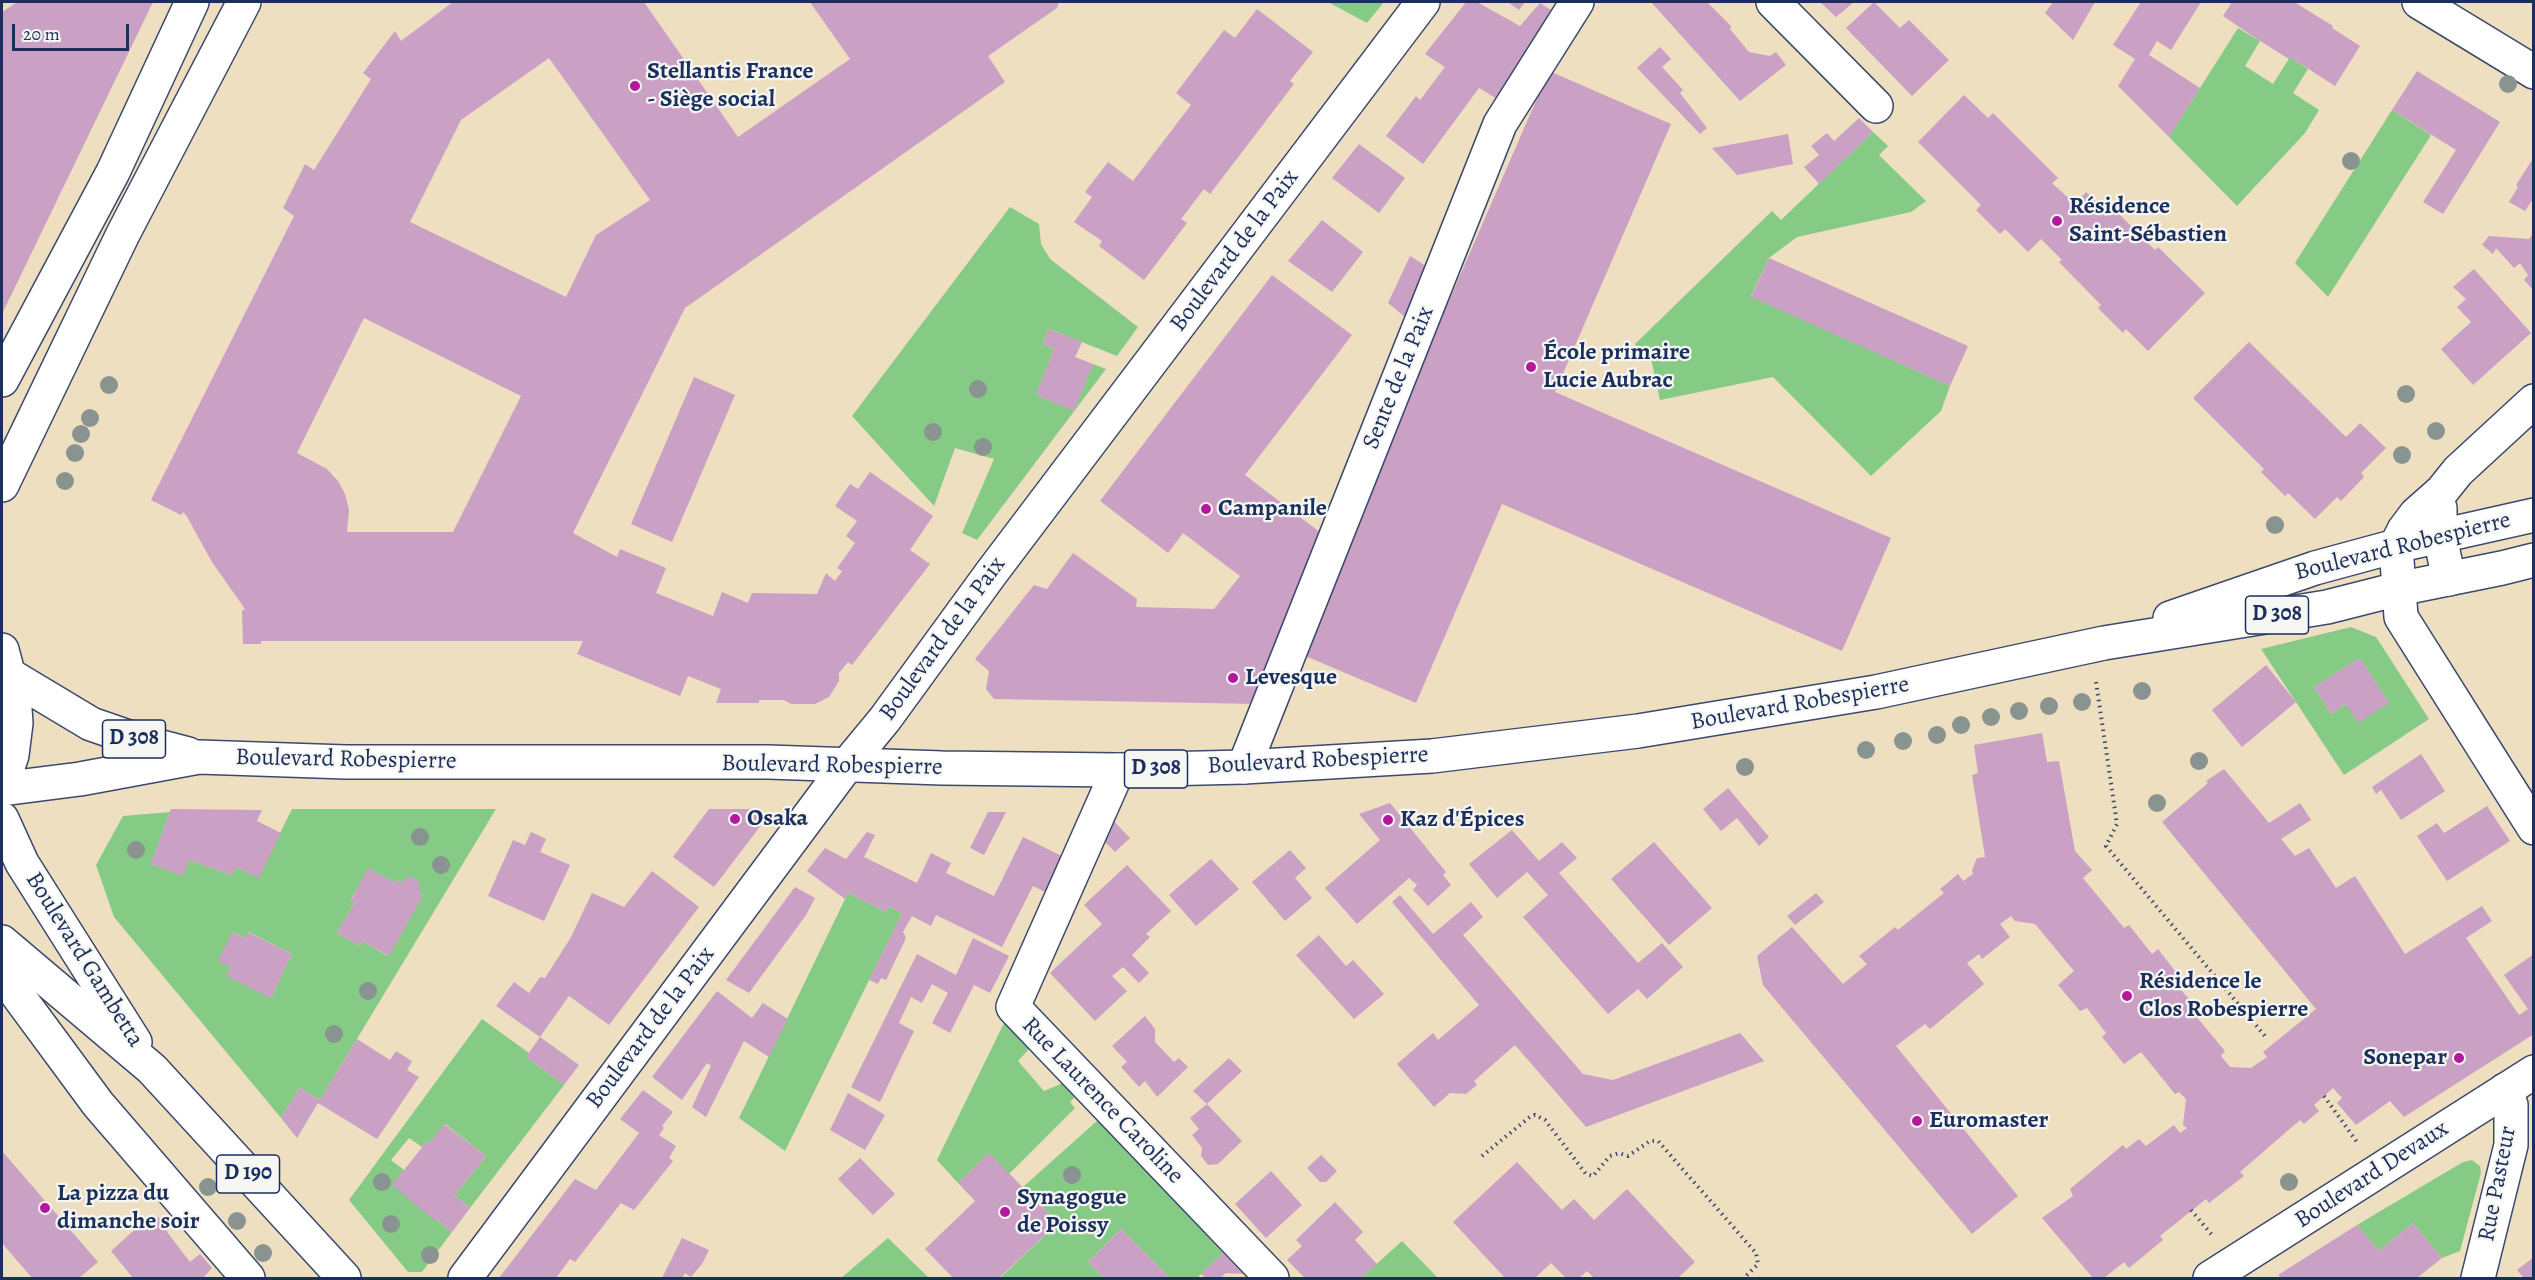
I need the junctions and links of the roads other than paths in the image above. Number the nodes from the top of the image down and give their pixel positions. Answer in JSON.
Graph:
{"nodes":[{"id":1,"x":192,"y":2,"type":"edge"},
{"id":2,"x":206,"y":2,"type":"edge"},
{"id":3,"x":1423,"y":2,"type":"edge"},
{"id":4,"x":1577,"y":2,"type":"edge"},
{"id":5,"x":1773,"y":2,"type":"edge"},
{"id":6,"x":2419,"y":2,"type":"edge"},
{"id":7,"x":238,"y":12,"type":"edge"},
{"id":8,"x":2534,"y":72,"type":"edge"},
{"id":9,"x":1876,"y":106,"type":"dead end"},
{"id":10,"x":113,"y":172,"type":"junction"},
{"id":11,"x":123,"y":234,"type":"junction"},
{"id":12,"x":2,"y":380,"type":"edge"},
{"id":13,"x":2534,"y":401,"type":"edge"},
{"id":14,"x":2,"y":485,"type":"edge"},
{"id":15,"x":2442,"y":491,"type":"junction"},
{"id":16,"x":2534,"y":515,"type":"edge"},
{"id":17,"x":2440,"y":537,"type":"junction"},
{"id":18,"x":2396,"y":546,"type":"junction"},
{"id":19,"x":2534,"y":560,"type":"edge"},
{"id":20,"x":2449,"y":579,"type":"junction"},
{"id":21,"x":2398,"y":589,"type":"junction"},
{"id":22,"x":2099,"y":658,"type":"junction"},
{"id":23,"x":6,"y":663,"type":"edge"},
{"id":24,"x":199,"y":757,"type":"junction"},
{"id":25,"x":847,"y":765,"type":"junction"},
{"id":26,"x":1244,"y":767,"type":"junction"},
{"id":27,"x":1118,"y":770,"type":"junction"},
{"id":28,"x":2,"y":787,"type":"edge"},
{"id":29,"x":2,"y":819,"type":"edge"},
{"id":30,"x":2534,"y":828,"type":"edge"},
{"id":31,"x":2,"y":942,"type":"edge"},
{"id":32,"x":2,"y":969,"type":"edge"},
{"id":33,"x":152,"y":1069,"type":"junction"},
{"id":34,"x":2534,"y":1072,"type":"edge"},
{"id":35,"x":2505,"y":1090,"type":"junction"},
{"id":36,"x":248,"y":1278,"type":"edge"},
{"id":37,"x":344,"y":1278,"type":"edge"},
{"id":38,"x":465,"y":1278,"type":"edge"},
{"id":39,"x":1272,"y":1278,"type":"edge"},
{"id":40,"x":2210,"y":1278,"type":"edge"},
{"id":41,"x":2478,"y":1278,"type":"edge"}],
"edges":[{"from":1,"to":10,"type":"street"},
{"from":2,"to":7,"type":"street"},
{"from":3,"to":25,"type":"street","name":"Boulevard de la Paix"},
{"from":4,"to":26,"type":"street","name":"Sente de la Paix"},
{"from":5,"to":9,"type":"street"},
{"from":6,"to":8,"type":"street"},
{"from":7,"to":11,"type":"street"},
{"from":10,"to":11,"type":"street"},
{"from":10,"to":12,"type":"street"},
{"from":11,"to":14,"type":"street"},
{"from":13,"to":15,"type":"street"},
{"from":15,"to":17,"type":"street"},
{"from":15,"to":18,"type":"street"},
{"from":16,"to":17,"type":"street","name":"Boulevard Robespierre","number":"D 308"},
{"from":17,"to":18,"type":"street","name":"Boulevard Robespierre","number":"D 308"},
{"from":17,"to":20,"type":"street"},
{"from":18,"to":21,"type":"street"},
{"from":18,"to":22,"type":"street","name":"Boulevard Robespierre","number":"D 308"},
{"from":19,"to":20,"type":"street","name":"Boulevard Robespierre","number":"D 308"},
{"from":20,"to":21,"type":"street","name":"Boulevard Robespierre","number":"D 308"},
{"from":21,"to":22,"type":"street","name":"Boulevard Robespierre","number":"D 308"},
{"from":21,"to":30,"type":"street"},
{"from":22,"to":26,"type":"street","name":"Boulevard Robespierre","number":"D 308"},
{"from":23,"to":24,"type":"street","name":"Boulevard Robespierre","number":"D 308"},
{"from":23,"to":28,"type":"street"},
{"from":24,"to":25,"type":"street","name":"Boulevard Robespierre","number":"D 308"},
{"from":24,"to":28,"type":"street","name":"Boulevard Robespierre","number":"D 308"},
{"from":25,"to":27,"type":"street","name":"Boulevard Robespierre","number":"D 308"},
{"from":25,"to":38,"type":"street","name":"Boulevard de la Paix"},
{"from":26,"to":27,"type":"street","name":"Boulevard Robespierre","number":"D 308"},
{"from":27,"to":39,"type":"street","name":"Rue Laurence Caroline"},
{"from":29,"to":33,"type":"street","name":"Boulevard Gambetta","number":"D 190"},
{"from":31,"to":33,"type":"street","name":"Boulevard Gambetta"},
{"from":32,"to":36,"type":"street"},
{"from":33,"to":37,"type":"street","name":"Boulevard Gambetta","number":"D 190"},
{"from":34,"to":35,"type":"street","name":"Boulevard Devaux"},
{"from":35,"to":40,"type":"street","name":"Boulevard Devaux"},
{"from":35,"to":41,"type":"street","name":"Rue Pasteur"}]}
